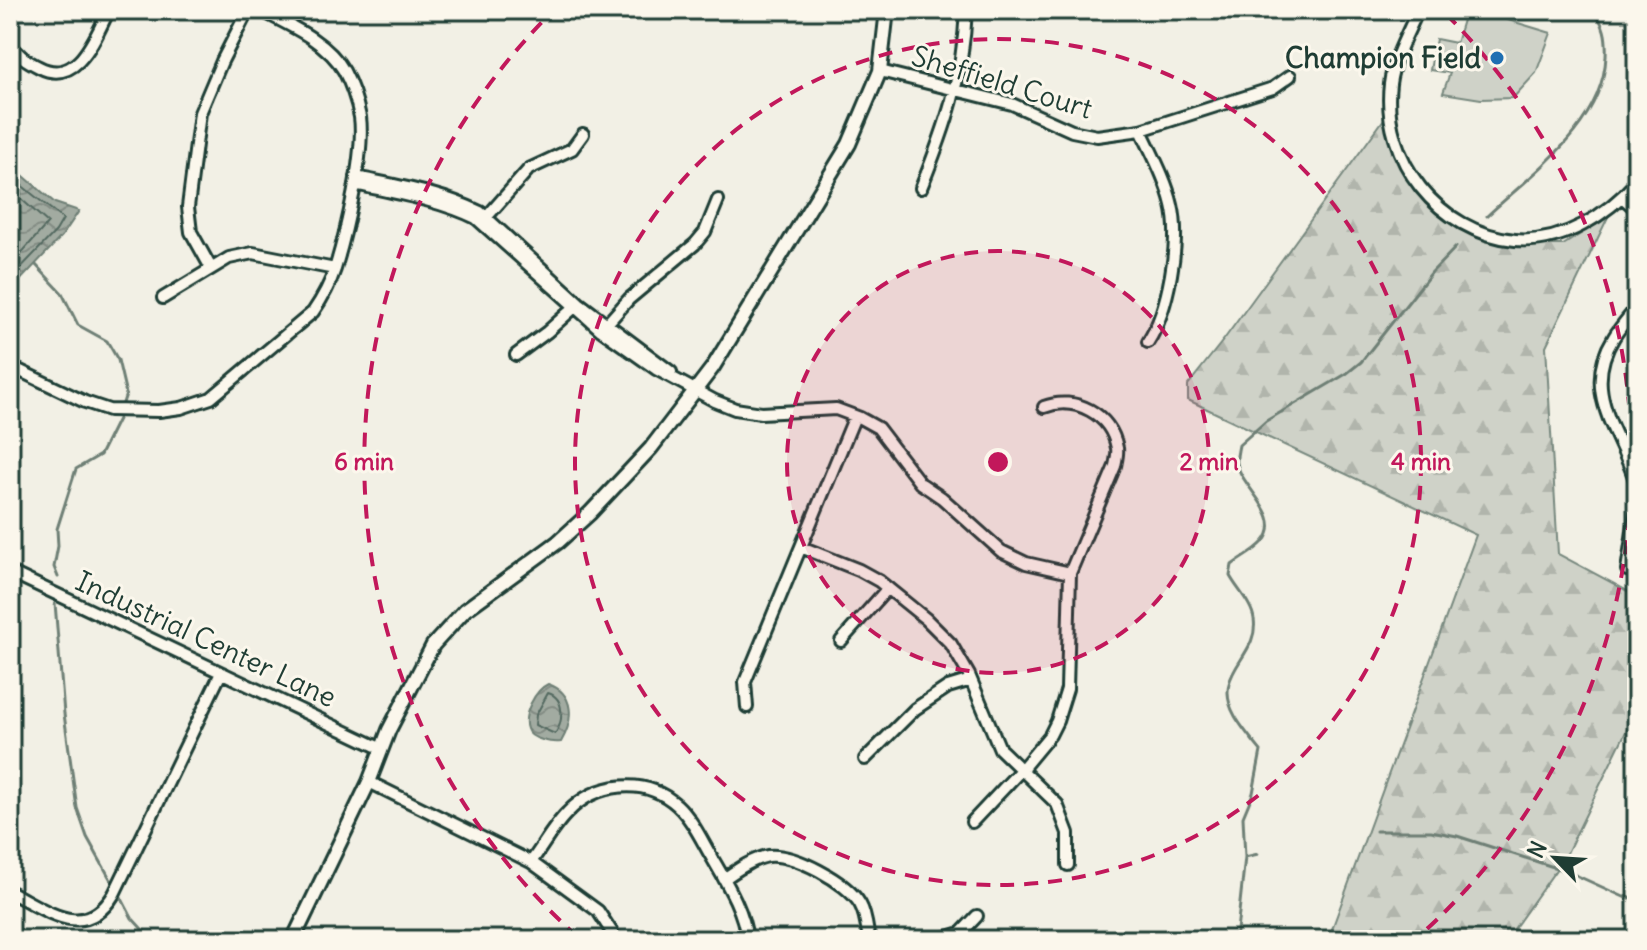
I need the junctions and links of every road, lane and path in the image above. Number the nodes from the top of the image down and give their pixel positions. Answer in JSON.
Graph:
{"nodes":[{"id":1,"x":109,"y":10,"type":"edge"},
{"id":2,"x":248,"y":10,"type":"edge"},
{"id":3,"x":260,"y":10,"type":"edge"},
{"id":4,"x":887,"y":10,"type":"edge"},
{"id":5,"x":966,"y":10,"type":"edge"},
{"id":6,"x":1418,"y":10,"type":"edge"},
{"id":7,"x":10,"y":43,"type":"edge"},
{"id":8,"x":880,"y":71,"type":"junction"},
{"id":9,"x":1290,"y":76,"type":"dead end"},
{"id":10,"x":956,"y":91,"type":"junction"},
{"id":11,"x":1141,"y":130,"type":"junction"},
{"id":12,"x":583,"y":134,"type":"dead end"},
{"id":13,"x":356,"y":180,"type":"junction"},
{"id":14,"x":1637,"y":181,"type":"edge"},
{"id":15,"x":921,"y":188,"type":"dead end"},
{"id":16,"x":1623,"y":198,"type":"junction"},
{"id":17,"x":718,"y":200,"type":"dead end"},
{"id":18,"x":1637,"y":210,"type":"edge"},
{"id":19,"x":484,"y":219,"type":"junction"},
{"id":20,"x":211,"y":268,"type":"junction"},
{"id":21,"x":335,"y":269,"type":"junction"},
{"id":22,"x":163,"y":298,"type":"dead end"},
{"id":23,"x":577,"y":305,"type":"junction"},
{"id":24,"x":1637,"y":307,"type":"edge"},
{"id":25,"x":604,"y":327,"type":"junction"},
{"id":26,"x":1148,"y":342,"type":"dead end"},
{"id":27,"x":516,"y":355,"type":"dead end"},
{"id":28,"x":10,"y":366,"type":"edge"},
{"id":29,"x":695,"y":390,"type":"junction"},
{"id":30,"x":1044,"y":407,"type":"dead end"},
{"id":31,"x":855,"y":416,"type":"junction"},
{"id":32,"x":1637,"y":486,"type":"edge"},
{"id":33,"x":1637,"y":506,"type":"edge"},
{"id":34,"x":801,"y":547,"type":"junction"},
{"id":35,"x":1627,"y":570,"type":"dead end"},
{"id":36,"x":10,"y":572,"type":"edge"},
{"id":37,"x":1070,"y":573,"type":"junction"},
{"id":38,"x":888,"y":588,"type":"junction"},
{"id":39,"x":841,"y":641,"type":"dead end"},
{"id":40,"x":221,"y":673,"type":"junction"},
{"id":41,"x":971,"y":680,"type":"junction"},
{"id":42,"x":747,"y":707,"type":"dead end"},
{"id":43,"x":382,"y":749,"type":"junction"},
{"id":44,"x":865,"y":759,"type":"dead end"},
{"id":45,"x":1021,"y":770,"type":"junction"},
{"id":46,"x":369,"y":782,"type":"junction"},
{"id":47,"x":972,"y":822,"type":"dead end"},
{"id":48,"x":531,"y":862,"type":"junction"},
{"id":49,"x":1068,"y":865,"type":"dead end"},
{"id":50,"x":724,"y":879,"type":"junction"},
{"id":51,"x":10,"y":892,"type":"edge"},
{"id":52,"x":977,"y":916,"type":"dead end"},
{"id":53,"x":965,"y":937,"type":"edge"},
{"id":54,"x":293,"y":940,"type":"edge"},
{"id":55,"x":617,"y":940,"type":"edge"},
{"id":56,"x":747,"y":940,"type":"edge"},
{"id":57,"x":869,"y":940,"type":"edge"},
{"id":58,"x":938,"y":940,"type":"edge"}],
"edges":[{"from":1,"to":7,"type":"street"},
{"from":2,"to":20,"type":"street"},
{"from":3,"to":13,"type":"street"},
{"from":4,"to":8,"type":"street"},
{"from":5,"to":10,"type":"street"},
{"from":6,"to":16,"type":"street"},
{"from":8,"to":10,"type":"street","name":"Sheffield Court"},
{"from":8,"to":29,"type":"street"},
{"from":9,"to":11,"type":"street","name":"Sheffield Court"},
{"from":10,"to":11,"type":"street","name":"Sheffield Court"},
{"from":10,"to":15,"type":"street"},
{"from":11,"to":26,"type":"street"},
{"from":12,"to":19,"type":"street"},
{"from":13,"to":19,"type":"street"},
{"from":13,"to":21,"type":"street"},
{"from":14,"to":16,"type":"street"},
{"from":16,"to":18,"type":"street"},
{"from":17,"to":25,"type":"street"},
{"from":19,"to":23,"type":"street"},
{"from":20,"to":21,"type":"street"},
{"from":20,"to":22,"type":"street"},
{"from":21,"to":28,"type":"street"},
{"from":23,"to":25,"type":"street"},
{"from":23,"to":27,"type":"street"},
{"from":24,"to":32,"type":"street"},
{"from":25,"to":29,"type":"street"},
{"from":29,"to":31,"type":"street"},
{"from":29,"to":43,"type":"street"},
{"from":30,"to":37,"type":"street"},
{"from":31,"to":34,"type":"street"},
{"from":31,"to":37,"type":"street"},
{"from":33,"to":35,"type":"street"},
{"from":34,"to":38,"type":"street"},
{"from":34,"to":42,"type":"street"},
{"from":36,"to":40,"type":"street","name":"Industrial Center Lane"},
{"from":37,"to":45,"type":"street"},
{"from":38,"to":39,"type":"street"},
{"from":38,"to":41,"type":"street"},
{"from":40,"to":43,"type":"street","name":"Industrial Center Lane"},
{"from":40,"to":51,"type":"street"},
{"from":41,"to":44,"type":"street"},
{"from":41,"to":45,"type":"street"},
{"from":43,"to":46,"type":"street"},
{"from":45,"to":47,"type":"street"},
{"from":45,"to":49,"type":"street"},
{"from":46,"to":48,"type":"street"},
{"from":46,"to":54,"type":"street"},
{"from":48,"to":50,"type":"street"},
{"from":48,"to":55,"type":"street"},
{"from":50,"to":56,"type":"street"},
{"from":50,"to":57,"type":"street"},
{"from":52,"to":53,"type":"street"},
{"from":53,"to":58,"type":"street"}]}
